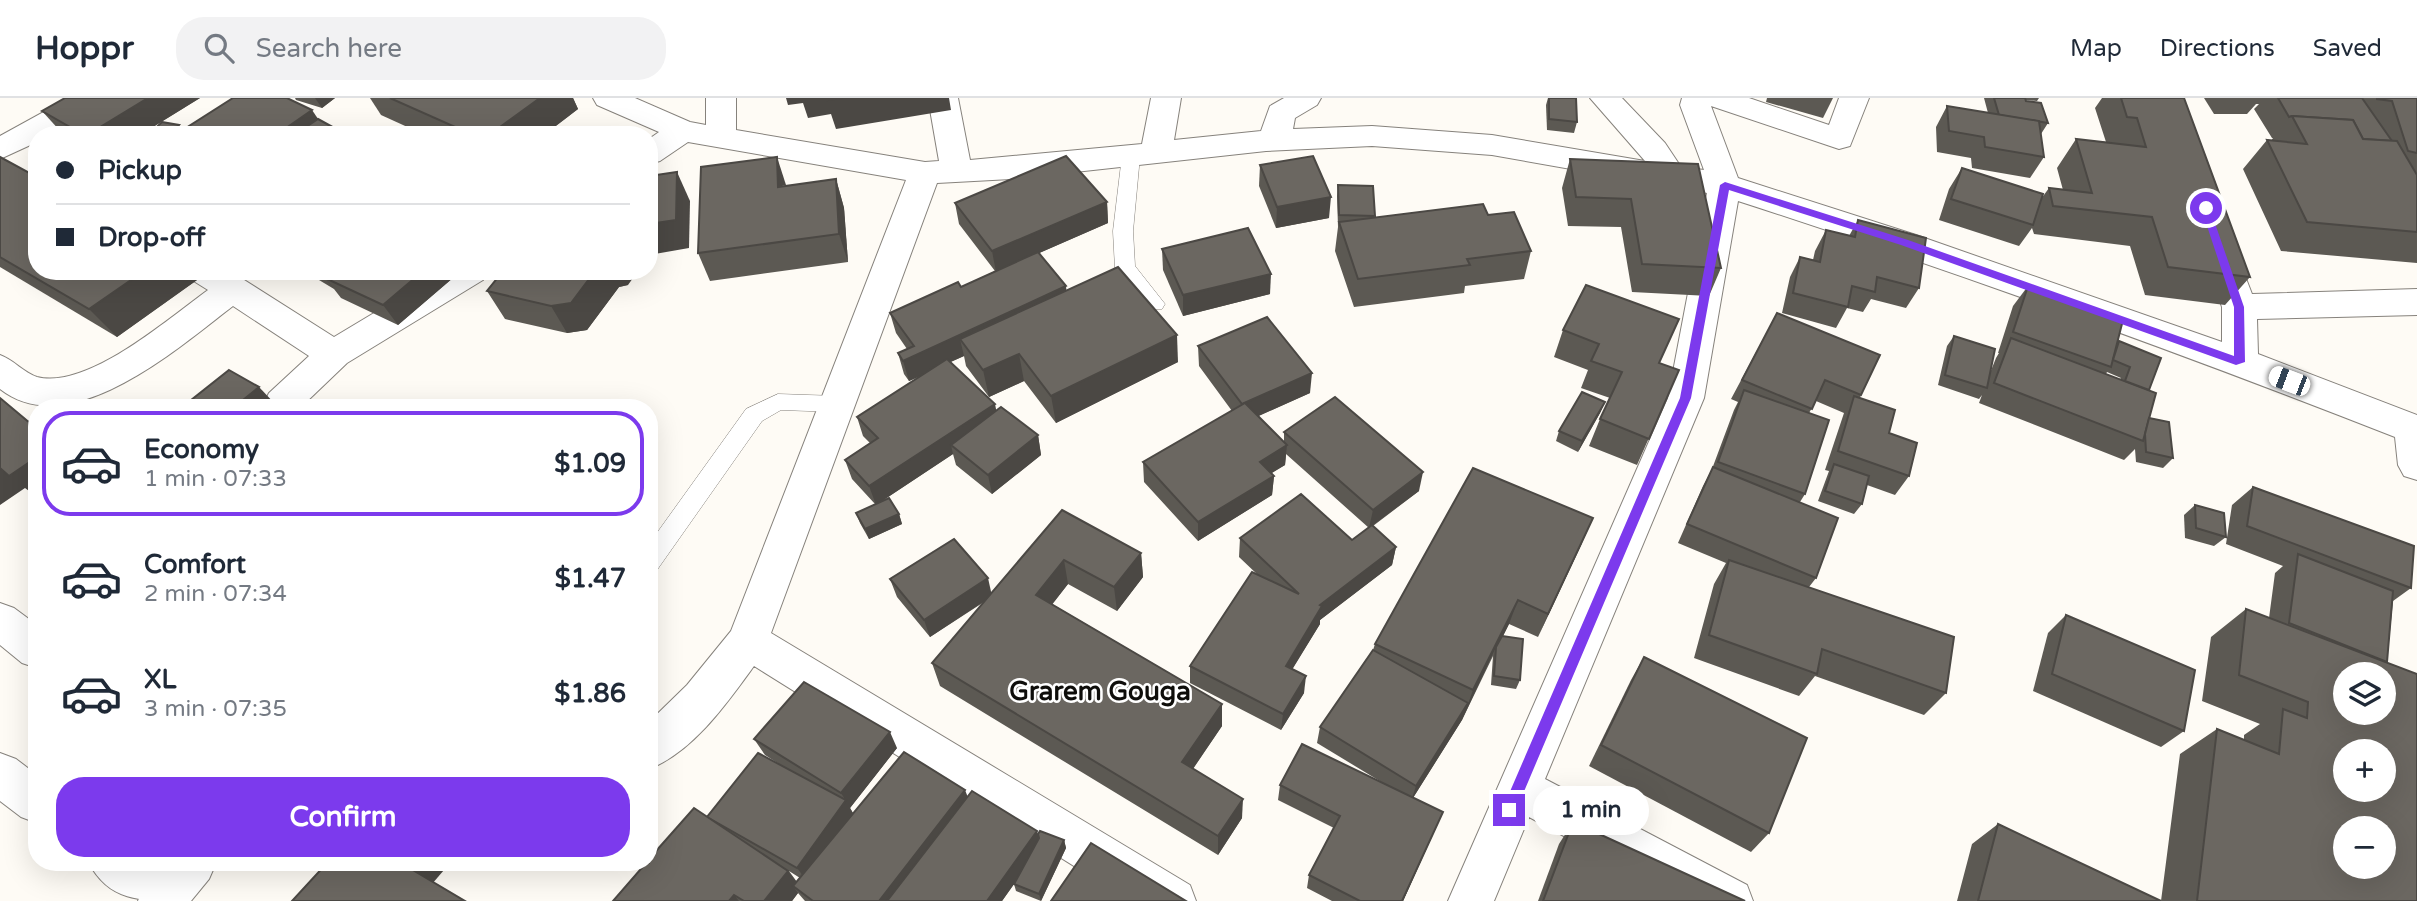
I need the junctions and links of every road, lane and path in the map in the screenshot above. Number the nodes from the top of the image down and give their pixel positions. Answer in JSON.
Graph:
{"nodes":[{"id":1,"x":92,"y":98,"type":"edge"},
{"id":2,"x":608,"y":98,"type":"edge"},
{"id":3,"x":721,"y":98,"type":"edge"},
{"id":4,"x":943,"y":98,"type":"edge"},
{"id":5,"x":1166,"y":98,"type":"edge"},
{"id":6,"x":1306,"y":98,"type":"edge"},
{"id":7,"x":1605,"y":98,"type":"edge"},
{"id":8,"x":1697,"y":98,"type":"edge"},
{"id":9,"x":1718,"y":98,"type":"edge"},
{"id":10,"x":1854,"y":98,"type":"edge"},
{"id":11,"x":40,"y":126,"type":"edge"},
{"id":12,"x":682,"y":131,"type":"junction"},
{"id":13,"x":28,"y":133,"type":"edge"},
{"id":14,"x":721,"y":136,"type":"junction"},
{"id":15,"x":1275,"y":140,"type":"junction"},
{"id":16,"x":3,"y":146,"type":"edge"},
{"id":17,"x":658,"y":148,"type":"edge"},
{"id":18,"x":1144,"y":155,"type":"junction"},
{"id":19,"x":28,"y":160,"type":"edge"},
{"id":20,"x":941,"y":173,"type":"junction"},
{"id":21,"x":1671,"y":176,"type":"junction"},
{"id":22,"x":1725,"y":185,"type":"junction"},
{"id":23,"x":2210,"y":220,"type":"edge"},
{"id":24,"x":219,"y":280,"type":"edge"},
{"id":25,"x":456,"y":280,"type":"edge"},
{"id":26,"x":2417,"y":302,"type":"edge"},
{"id":27,"x":1155,"y":304,"type":"dead end"},
{"id":28,"x":2239,"y":307,"type":"junction"},
{"id":29,"x":334,"y":354,"type":"junction"},
{"id":30,"x":2240,"y":362,"type":"junction"},
{"id":31,"x":0,"y":369,"type":"edge"},
{"id":32,"x":286,"y":399,"type":"edge"},
{"id":33,"x":837,"y":404,"type":"junction"},
{"id":34,"x":2415,"y":429,"type":"edge"},
{"id":35,"x":2417,"y":465,"type":"edge"},
{"id":36,"x":658,"y":550,"type":"edge"},
{"id":37,"x":0,"y":621,"type":"edge"},
{"id":38,"x":748,"y":641,"type":"junction"},
{"id":39,"x":28,"y":643,"type":"edge"},
{"id":40,"x":658,"y":742,"type":"edge"},
{"id":41,"x":0,"y":774,"type":"edge"},
{"id":42,"x":1518,"y":788,"type":"junction"},
{"id":43,"x":28,"y":795,"type":"edge"},
{"id":44,"x":122,"y":871,"type":"edge"},
{"id":45,"x":186,"y":871,"type":"edge"},
{"id":46,"x":160,"y":901,"type":"edge"},
{"id":47,"x":1173,"y":901,"type":"edge"},
{"id":48,"x":1471,"y":901,"type":"edge"},
{"id":49,"x":1730,"y":901,"type":"edge"}],
"edges":[{"from":1,"to":11,"type":"street"},
{"from":2,"to":12,"type":"street"},
{"from":3,"to":14,"type":"street"},
{"from":4,"to":20,"type":"street"},
{"from":5,"to":18,"type":"street"},
{"from":6,"to":15,"type":"street"},
{"from":7,"to":21,"type":"street"},
{"from":8,"to":22,"type":"street"},
{"from":9,"to":10,"type":"street"},
{"from":12,"to":14,"type":"street"},
{"from":12,"to":17,"type":"street"},
{"from":13,"to":16,"type":"street"},
{"from":14,"to":20,"type":"street"},
{"from":15,"to":18,"type":"street"},
{"from":15,"to":21,"type":"street"},
{"from":16,"to":19,"type":"street"},
{"from":18,"to":20,"type":"street"},
{"from":18,"to":27,"type":"lane"},
{"from":20,"to":33,"type":"street"},
{"from":21,"to":22,"type":"street"},
{"from":22,"to":30,"type":"street"},
{"from":22,"to":42,"type":"street"},
{"from":23,"to":28,"type":"street"},
{"from":24,"to":29,"type":"street"},
{"from":24,"to":31,"type":"street"},
{"from":25,"to":29,"type":"street"},
{"from":26,"to":28,"type":"street"},
{"from":28,"to":30,"type":"street"},
{"from":29,"to":32,"type":"street"},
{"from":30,"to":34,"type":"street"},
{"from":33,"to":36,"type":"lane"},
{"from":33,"to":38,"type":"street"},
{"from":34,"to":35,"type":"street"},
{"from":37,"to":39,"type":"street"},
{"from":38,"to":40,"type":"street"},
{"from":38,"to":47,"type":"street"},
{"from":41,"to":43,"type":"street"},
{"from":42,"to":48,"type":"street"},
{"from":42,"to":49,"type":"street"},
{"from":44,"to":46,"type":"street"},
{"from":45,"to":46,"type":"street"}]}
